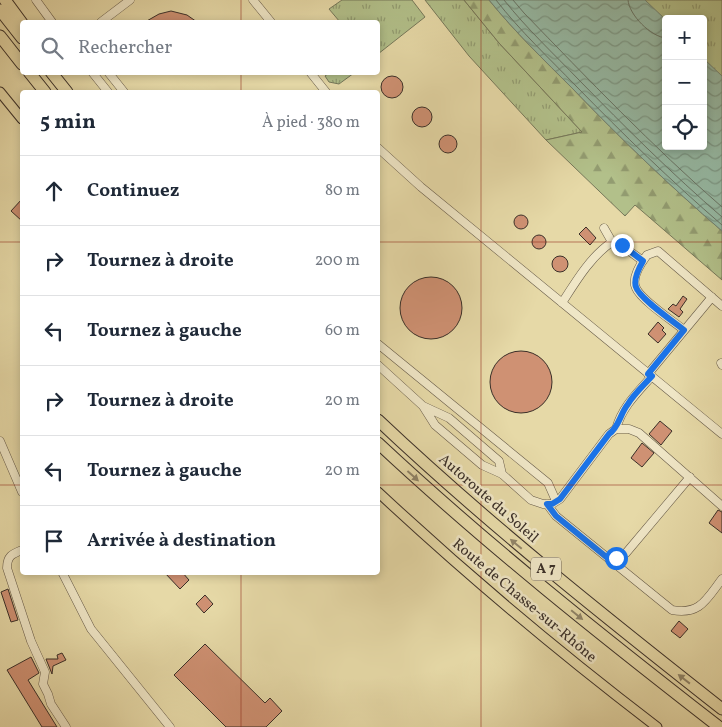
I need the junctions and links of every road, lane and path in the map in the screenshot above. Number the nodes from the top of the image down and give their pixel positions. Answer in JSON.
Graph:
{"nodes":[{"id":1,"x":5,"y":0,"type":"edge"},
{"id":2,"x":36,"y":0,"type":"edge"},
{"id":3,"x":130,"y":0,"type":"edge"},
{"id":4,"x":253,"y":0,"type":"edge"},
{"id":5,"x":0,"y":10,"type":"edge"},
{"id":6,"x":20,"y":20,"type":"edge"},
{"id":7,"x":51,"y":20,"type":"edge"},
{"id":8,"x":104,"y":20,"type":"edge"},
{"id":9,"x":269,"y":20,"type":"edge"},
{"id":10,"x":20,"y":35,"type":"edge"},
{"id":11,"x":0,"y":36,"type":"edge"},
{"id":12,"x":20,"y":61,"type":"edge"},
{"id":13,"x":32,"y":75,"type":"edge"},
{"id":14,"x":54,"y":75,"type":"edge"},
{"id":15,"x":94,"y":75,"type":"edge"},
{"id":16,"x":110,"y":75,"type":"edge"},
{"id":17,"x":312,"y":75,"type":"edge"},
{"id":18,"x":44,"y":90,"type":"edge"},
{"id":19,"x":65,"y":90,"type":"edge"},
{"id":20,"x":106,"y":90,"type":"edge"},
{"id":21,"x":122,"y":90,"type":"edge"},
{"id":22,"x":324,"y":90,"type":"edge"},
{"id":23,"x":0,"y":92,"type":"edge"},
{"id":24,"x":20,"y":117,"type":"edge"},
{"id":25,"x":380,"y":150,"type":"edge"},
{"id":26,"x":604,"y":228,"type":"dead end"},
{"id":27,"x":612,"y":242,"type":"junction"},
{"id":28,"x":643,"y":261,"type":"junction"},
{"id":29,"x":712,"y":297,"type":"junction"},
{"id":30,"x":562,"y":302,"type":"junction"},
{"id":31,"x":722,"y":306,"type":"edge"},
{"id":32,"x":684,"y":330,"type":"junction"},
{"id":33,"x":380,"y":346,"type":"edge"},
{"id":34,"x":380,"y":367,"type":"edge"},
{"id":35,"x":650,"y":375,"type":"junction"},
{"id":36,"x":423,"y":406,"type":"junction"},
{"id":37,"x":380,"y":422,"type":"edge"},
{"id":38,"x":616,"y":428,"type":"junction"},
{"id":39,"x":722,"y":434,"type":"edge"},
{"id":40,"x":0,"y":441,"type":"edge"},
{"id":41,"x":380,"y":445,"type":"edge"},
{"id":42,"x":502,"y":474,"type":"junction"},
{"id":43,"x":690,"y":477,"type":"junction"},
{"id":44,"x":20,"y":487,"type":"edge"},
{"id":45,"x":380,"y":494,"type":"edge"},
{"id":46,"x":556,"y":502,"type":"junction"},
{"id":47,"x":547,"y":504,"type":"junction"},
{"id":48,"x":722,"y":506,"type":"edge"},
{"id":49,"x":20,"y":551,"type":"edge"},
{"id":50,"x":610,"y":560,"type":"junction"},
{"id":51,"x":64,"y":575,"type":"edge"},
{"id":52,"x":722,"y":580,"type":"edge"},
{"id":53,"x":722,"y":708,"type":"edge"},
{"id":54,"x":161,"y":716,"type":"junction"},
{"id":55,"x":66,"y":727,"type":"edge"},
{"id":56,"x":164,"y":727,"type":"edge"},
{"id":57,"x":170,"y":727,"type":"edge"},
{"id":58,"x":657,"y":727,"type":"edge"},
{"id":59,"x":719,"y":727,"type":"edge"}],
"edges":[{"from":1,"to":6,"type":"highway"},
{"from":2,"to":7,"type":"street"},
{"from":3,"to":8,"type":"street"},
{"from":4,"to":9,"type":"street"},
{"from":5,"to":10,"type":"highway"},
{"from":11,"to":12,"type":"highway"},
{"from":13,"to":18,"type":"highway"},
{"from":14,"to":19,"type":"highway"},
{"from":15,"to":20,"type":"street"},
{"from":16,"to":21,"type":"street"},
{"from":17,"to":22,"type":"street"},
{"from":23,"to":24,"type":"main road"},
{"from":25,"to":30,"type":"street"},
{"from":26,"to":27,"type":"street"},
{"from":27,"to":28,"type":"street"},
{"from":27,"to":30,"type":"street"},
{"from":28,"to":29,"type":"street"},
{"from":28,"to":32,"type":"street"},
{"from":29,"to":31,"type":"street"},
{"from":29,"to":32,"type":"street"},
{"from":30,"to":35,"type":"street"},
{"from":32,"to":35,"type":"street"},
{"from":33,"to":46,"type":"street"},
{"from":34,"to":36,"type":"street"},
{"from":35,"to":38,"type":"street"},
{"from":35,"to":39,"type":"street"},
{"from":36,"to":42,"type":"street"},
{"from":36,"to":42,"type":"street"},
{"from":53,"to":37,"type":"highway","name":"Autoroute du Soleil","number":"A 7","one_way":true},
{"from":38,"to":43,"type":"street"},
{"from":38,"to":46,"type":"street"},
{"from":40,"to":44,"type":"street"},
{"from":41,"to":59,"type":"highway","number":"A 7","one_way":true},
{"from":42,"to":47,"type":"street"},
{"from":43,"to":48,"type":"street"},
{"from":43,"to":50,"type":"street"},
{"from":45,"to":58,"type":"main road","name":"Route de Chasse-sur-Rhône"},
{"from":46,"to":47,"type":"street"},
{"from":47,"to":50,"type":"street"},
{"from":49,"to":55,"type":"street"},
{"from":50,"to":52,"type":"street"},
{"from":51,"to":54,"type":"street"},
{"from":54,"to":56,"type":"street"},
{"from":54,"to":57,"type":"street"}]}
